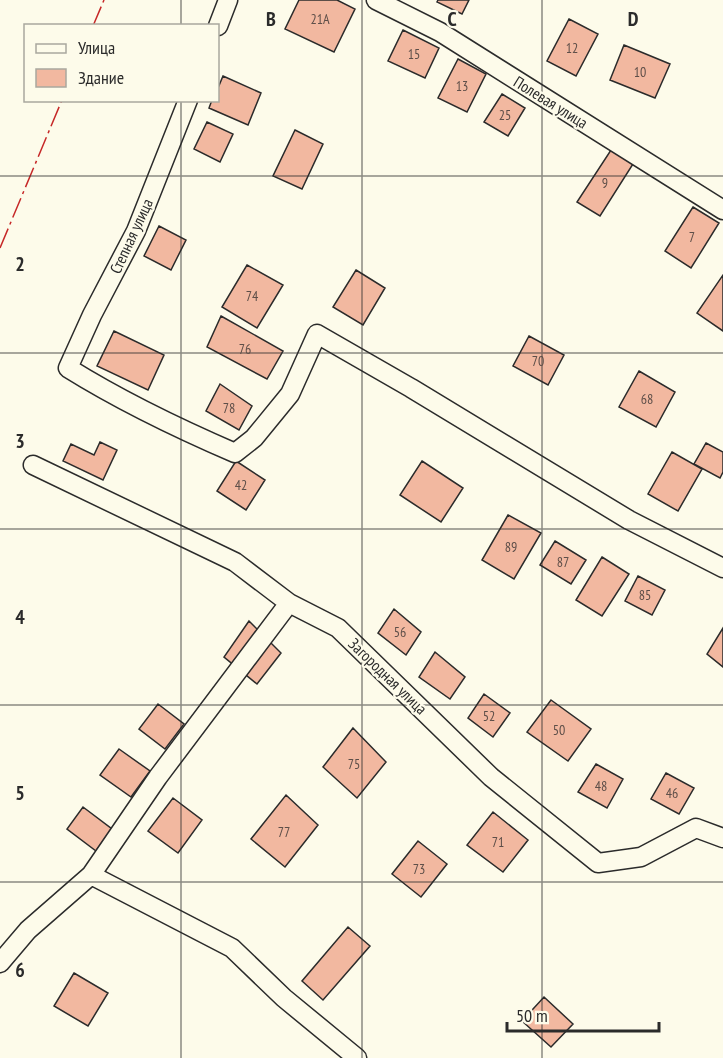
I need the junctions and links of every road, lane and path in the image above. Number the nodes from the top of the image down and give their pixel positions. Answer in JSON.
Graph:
{"nodes":[{"id":1,"x":228,"y":0,"type":"edge"},
{"id":2,"x":376,"y":0,"type":"edge"},
{"id":3,"x":219,"y":24,"type":"edge"},
{"id":4,"x":187,"y":102,"type":"edge"},
{"id":5,"x":723,"y":210,"type":"edge"},
{"id":6,"x":33,"y":465,"type":"dead end"},
{"id":7,"x":723,"y":568,"type":"edge"},
{"id":8,"x":290,"y":603,"type":"junction"},
{"id":9,"x":723,"y":838,"type":"edge"},
{"id":10,"x":91,"y":875,"type":"junction"},
{"id":11,"x":0,"y":963,"type":"edge"},
{"id":12,"x":357,"y":1058,"type":"edge"}],
"edges":[{"from":1,"to":3,"type":"street"},
{"from":2,"to":5,"type":"street","name":"Полевая улица"},
{"from":4,"to":7,"type":"street","name":"Степная улица"},
{"from":6,"to":8,"type":"street","name":"Загородная улица"},
{"from":8,"to":9,"type":"street","name":"Загородная улица"},
{"from":8,"to":10,"type":"street"},
{"from":10,"to":11,"type":"street"},
{"from":10,"to":12,"type":"street"}]}
